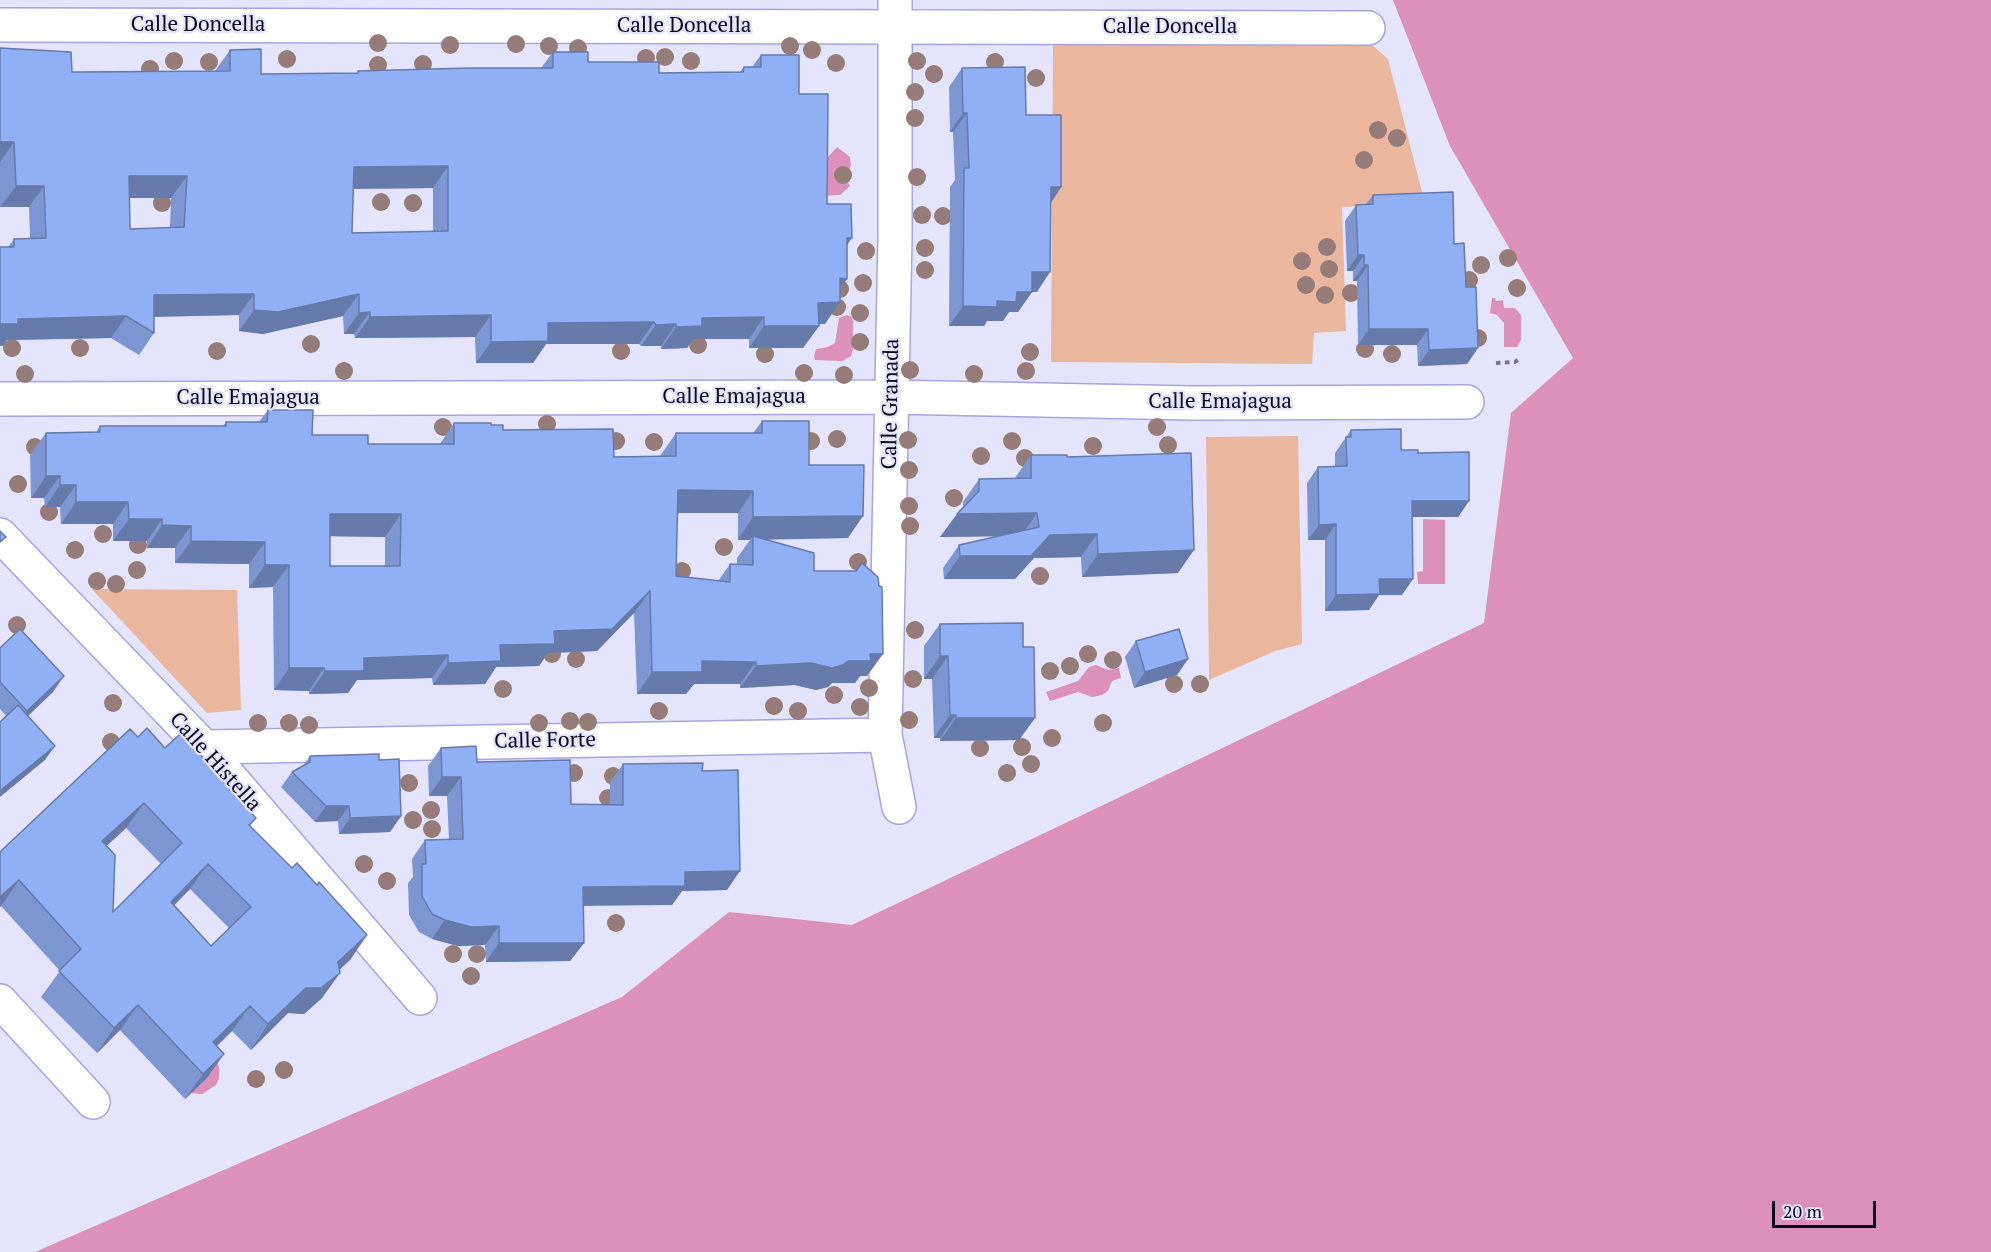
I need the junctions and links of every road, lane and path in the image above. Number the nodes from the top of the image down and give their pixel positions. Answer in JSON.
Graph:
{"nodes":[{"id":1,"x":895,"y":13,"type":"edge"},
{"id":2,"x":0,"y":25,"type":"edge"},
{"id":3,"x":1368,"y":27,"type":"dead end"},
{"id":4,"x":1520,"y":358,"type":"dead end"},
{"id":5,"x":1496,"y":363,"type":"dead end"},
{"id":6,"x":891,"y":397,"type":"junction"},
{"id":7,"x":0,"y":399,"type":"edge"},
{"id":8,"x":1467,"y":402,"type":"dead end"},
{"id":9,"x":0,"y":535,"type":"edge"},
{"id":10,"x":885,"y":735,"type":"junction"},
{"id":11,"x":204,"y":747,"type":"junction"},
{"id":12,"x":899,"y":807,"type":"dead end"},
{"id":13,"x":420,"y":998,"type":"dead end"},
{"id":14,"x":0,"y":1001,"type":"edge"},
{"id":15,"x":93,"y":1102,"type":"dead end"}],
"edges":[{"from":1,"to":2,"type":"street","name":"Calle Doncella"},
{"from":1,"to":3,"type":"street","name":"Calle Doncella"},
{"from":1,"to":6,"type":"street","name":"Calle Granada"},
{"from":4,"to":5,"type":"path"},
{"from":6,"to":7,"type":"street","name":"Calle Emajagua"},
{"from":6,"to":8,"type":"street","name":"Calle Emajagua"},
{"from":6,"to":10,"type":"street","name":"Calle Granada"},
{"from":9,"to":11,"type":"street","name":"Calle Histella"},
{"from":10,"to":11,"type":"street","name":"Calle Forte"},
{"from":10,"to":12,"type":"street","name":"Calle Granada"},
{"from":11,"to":13,"type":"street","name":"Calle Histella"},
{"from":14,"to":15,"type":"street"}]}
